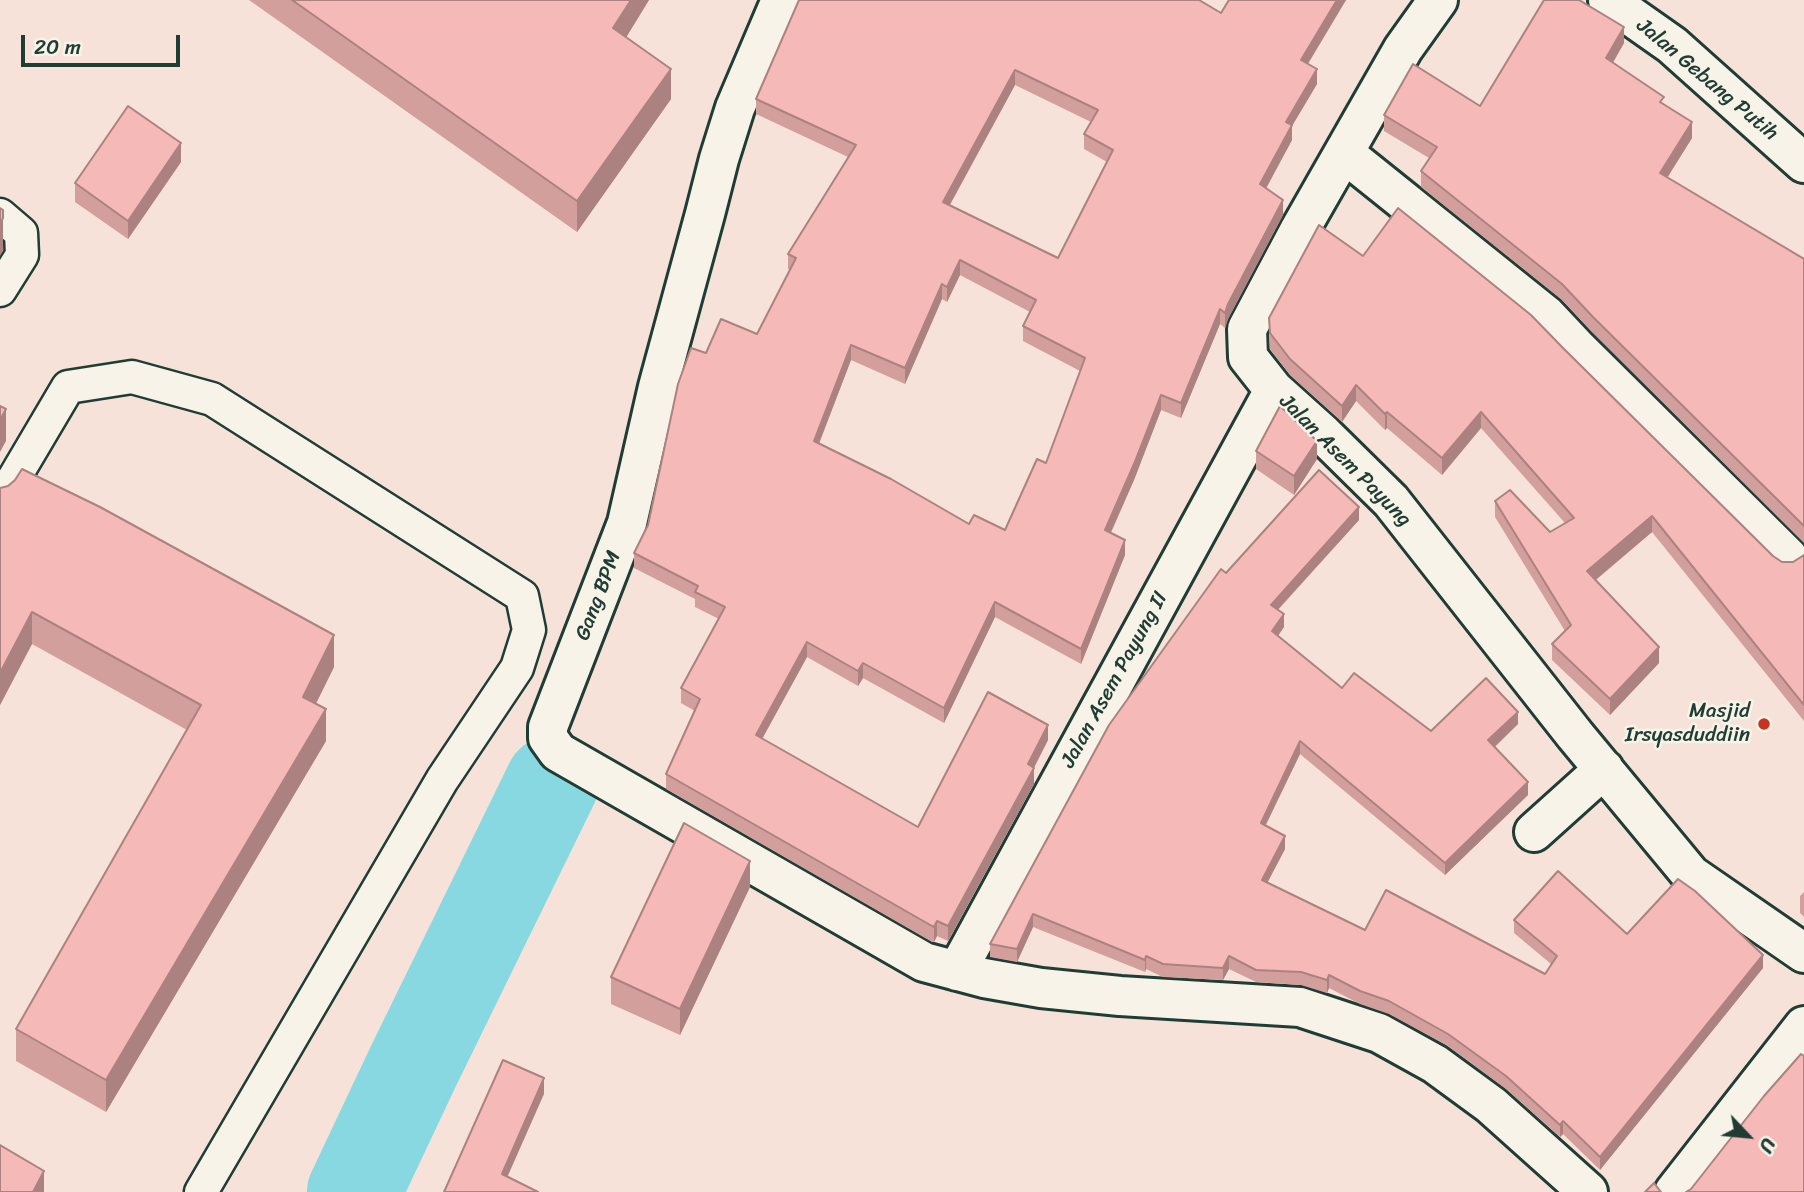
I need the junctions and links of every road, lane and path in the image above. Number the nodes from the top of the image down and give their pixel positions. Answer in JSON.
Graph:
{"nodes":[{"id":1,"x":781,"y":0,"type":"edge"},
{"id":2,"x":1438,"y":0,"type":"edge"},
{"id":3,"x":1608,"y":0,"type":"edge"},
{"id":4,"x":1344,"y":153,"type":"junction"},
{"id":5,"x":1804,"y":163,"type":"edge"},
{"id":6,"x":0,"y":215,"type":"edge"},
{"id":7,"x":0,"y":290,"type":"edge"},
{"id":8,"x":1274,"y":390,"type":"junction"},
{"id":9,"x":0,"y":502,"type":"edge"},
{"id":10,"x":1788,"y":557,"type":"dead end"},
{"id":11,"x":1604,"y":769,"type":"junction"},
{"id":12,"x":1534,"y":832,"type":"dead end"},
{"id":13,"x":1804,"y":953,"type":"edge"},
{"id":14,"x":957,"y":971,"type":"junction"},
{"id":15,"x":1804,"y":1026,"type":"edge"},
{"id":16,"x":201,"y":1192,"type":"edge"},
{"id":17,"x":1588,"y":1192,"type":"edge"},
{"id":18,"x":1674,"y":1192,"type":"edge"}],
"edges":[{"from":1,"to":14,"type":"street","name":"Gang BPM"},
{"from":2,"to":4,"type":"street","name":"Jalan Asem Payung"},
{"from":3,"to":5,"type":"street","name":"Jalan Gebang Putih"},
{"from":4,"to":8,"type":"street","name":"Jalan Asem Payung"},
{"from":4,"to":10,"type":"street"},
{"from":6,"to":7,"type":"lane"},
{"from":8,"to":11,"type":"street","name":"Jalan Asem Payung"},
{"from":8,"to":14,"type":"street","name":"Jalan Asem Payung II"},
{"from":9,"to":16,"type":"lane"},
{"from":11,"to":12,"type":"street"},
{"from":11,"to":13,"type":"street","name":"Jalan Asem Payung"},
{"from":14,"to":17,"type":"street"},
{"from":15,"to":18,"type":"street"}]}
